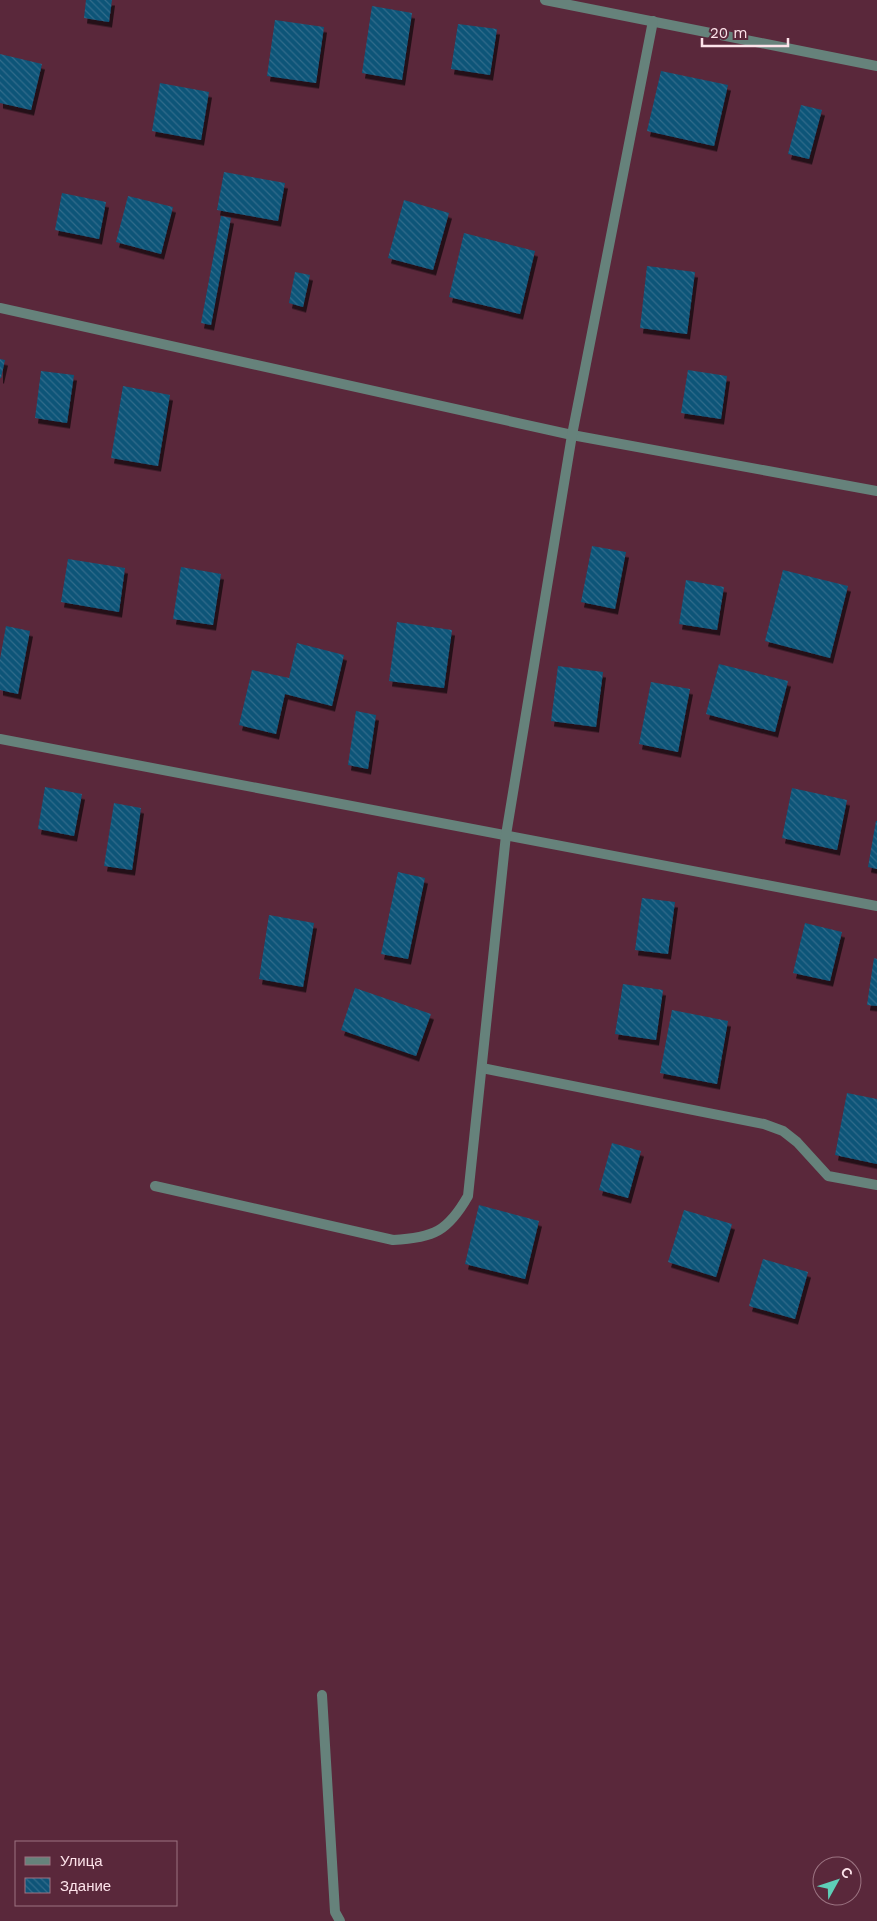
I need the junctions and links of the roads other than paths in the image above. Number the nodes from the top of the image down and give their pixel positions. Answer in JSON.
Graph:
{"nodes":[{"id":1,"x":545,"y":0,"type":"edge"},
{"id":2,"x":654,"y":21,"type":"junction"},
{"id":3,"x":877,"y":66,"type":"edge"},
{"id":4,"x":0,"y":308,"type":"edge"},
{"id":5,"x":572,"y":435,"type":"junction"},
{"id":6,"x":877,"y":491,"type":"edge"},
{"id":7,"x":0,"y":739,"type":"edge"},
{"id":8,"x":506,"y":835,"type":"junction"},
{"id":9,"x":877,"y":906,"type":"edge"},
{"id":10,"x":482,"y":1068,"type":"junction"},
{"id":11,"x":877,"y":1185,"type":"edge"},
{"id":12,"x":154,"y":1186,"type":"dead end"},
{"id":13,"x":322,"y":1695,"type":"dead end"},
{"id":14,"x":340,"y":1921,"type":"edge"}],
"edges":[{"from":1,"to":2,"type":"street"},
{"from":2,"to":3,"type":"street"},
{"from":2,"to":5,"type":"street"},
{"from":4,"to":5,"type":"street"},
{"from":5,"to":6,"type":"street"},
{"from":5,"to":8,"type":"street"},
{"from":7,"to":8,"type":"street"},
{"from":8,"to":9,"type":"street"},
{"from":8,"to":10,"type":"street"},
{"from":10,"to":11,"type":"street"},
{"from":10,"to":12,"type":"street"},
{"from":13,"to":14,"type":"street"}]}
